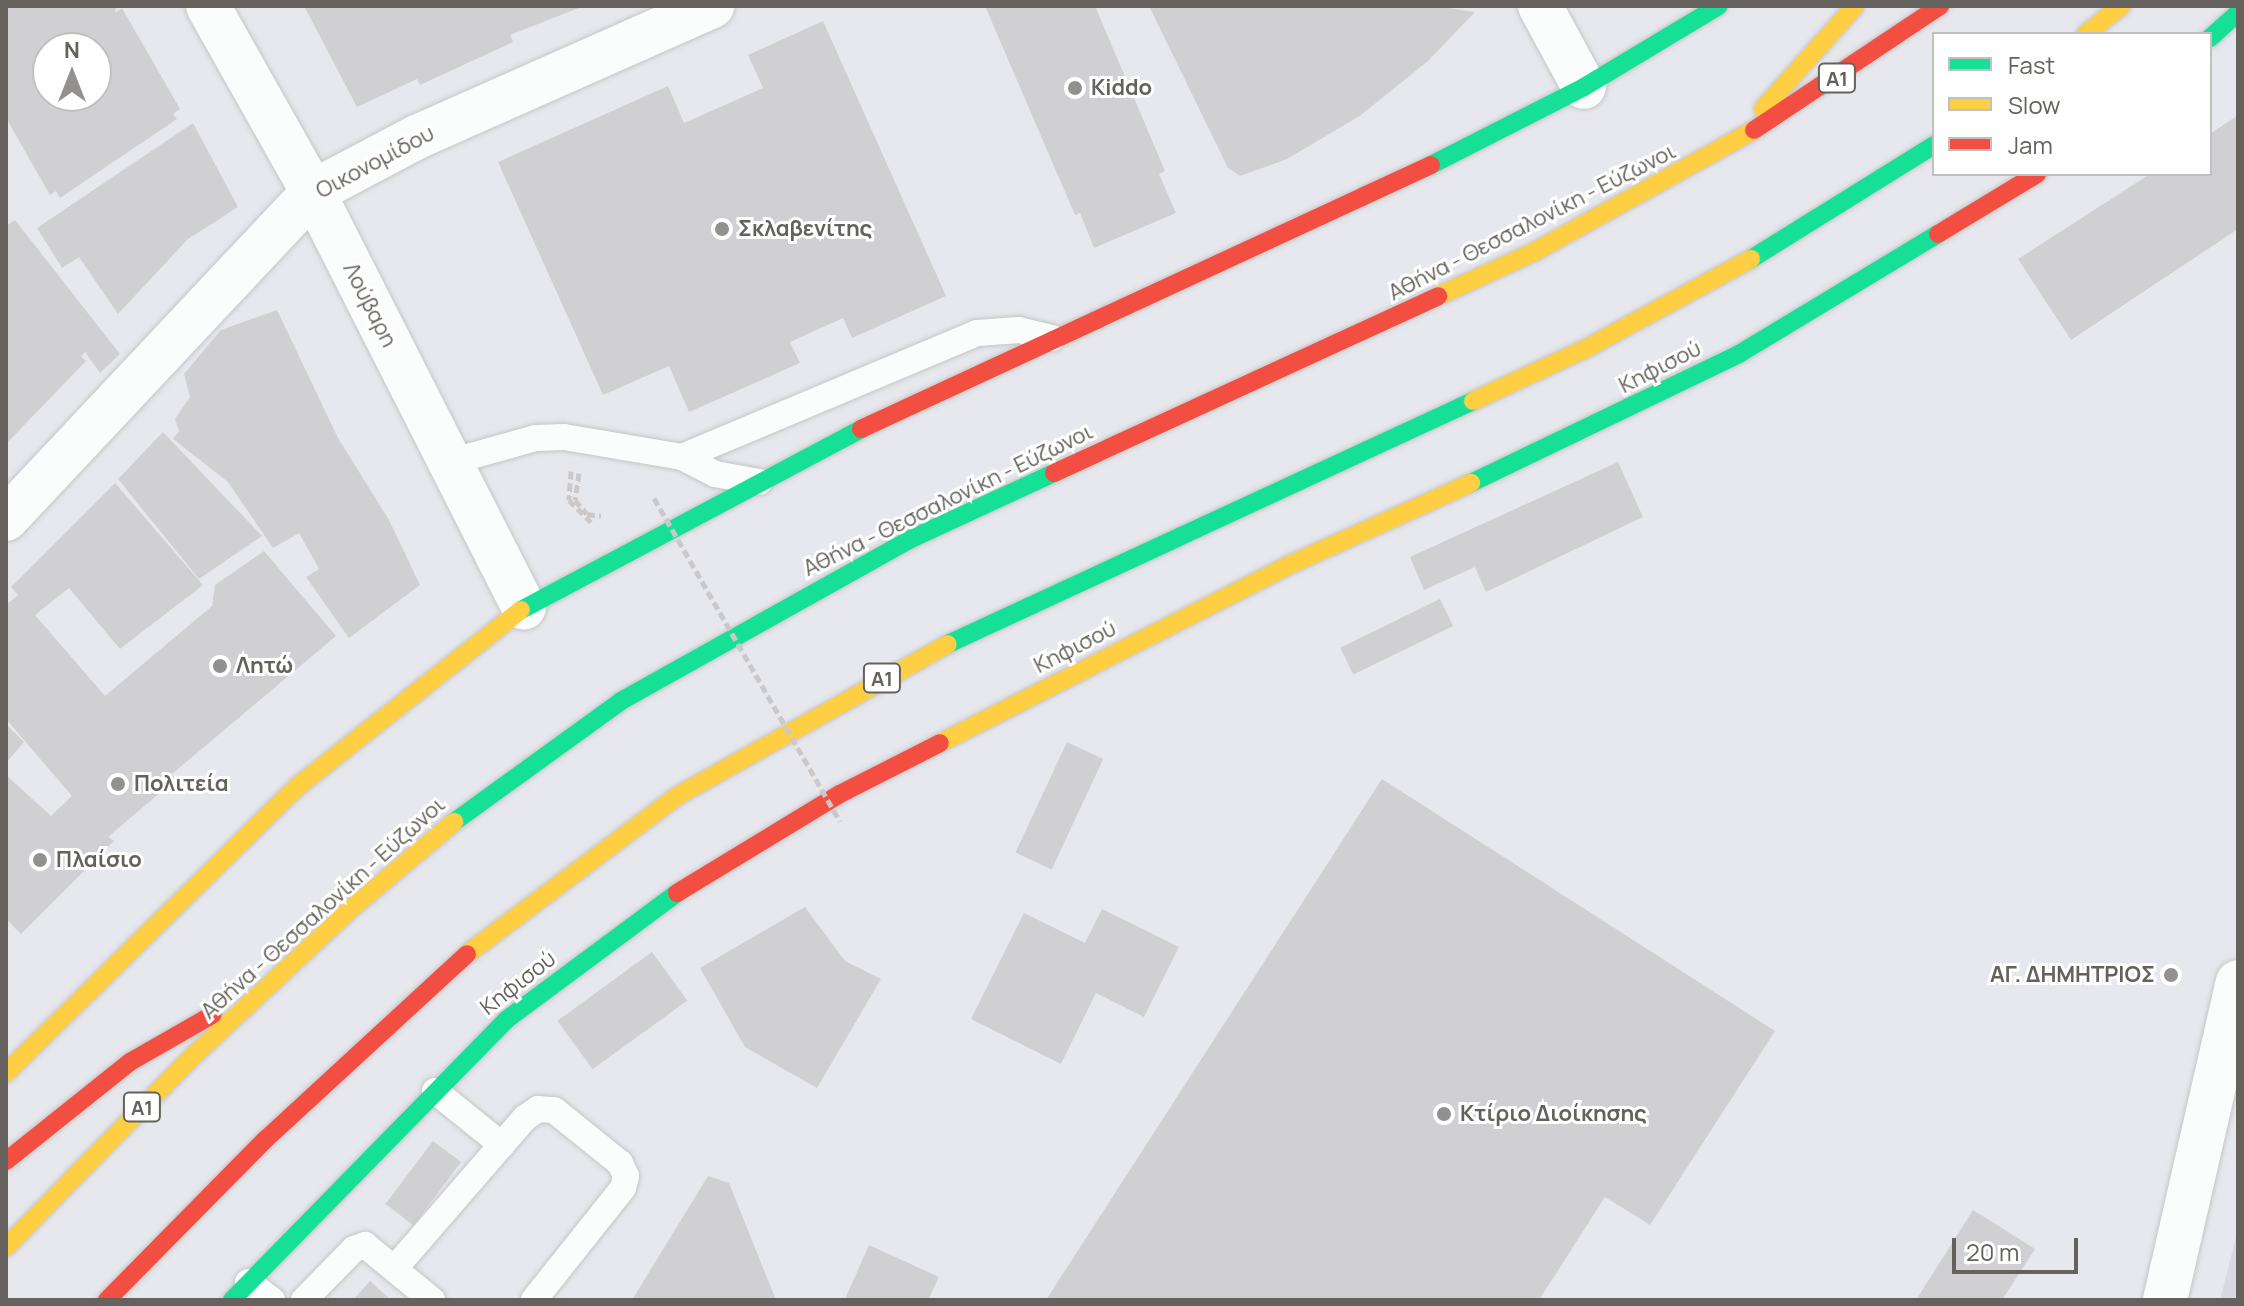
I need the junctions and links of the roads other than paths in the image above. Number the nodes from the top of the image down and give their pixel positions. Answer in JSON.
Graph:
{"nodes":[{"id":1,"x":208,"y":6,"type":"edge"},
{"id":2,"x":712,"y":6,"type":"edge"},
{"id":3,"x":1540,"y":6,"type":"edge"},
{"id":4,"x":1719,"y":6,"type":"edge"},
{"id":5,"x":1855,"y":6,"type":"edge"},
{"id":6,"x":1940,"y":6,"type":"edge"},
{"id":7,"x":2121,"y":6,"type":"edge"},
{"id":8,"x":2238,"y":13,"type":"edge"},
{"id":9,"x":2088,"y":32,"type":"edge"},
{"id":10,"x":2212,"y":36,"type":"edge"},
{"id":11,"x":1584,"y":87,"type":"junction"},
{"id":12,"x":1730,"y":146,"type":"junction"},
{"id":13,"x":1932,"y":146,"type":"edge"},
{"id":14,"x":2034,"y":176,"type":"edge"},
{"id":15,"x":313,"y":192,"type":"junction"},
{"id":16,"x":1052,"y":338,"type":"junction"},
{"id":17,"x":682,"y":457,"type":"junction"},
{"id":18,"x":450,"y":462,"type":"junction"},
{"id":19,"x":759,"y":482,"type":"junction"},
{"id":20,"x":6,"y":519,"type":"edge"},
{"id":21,"x":524,"y":608,"type":"junction"},
{"id":22,"x":283,"y":973,"type":"junction"},
{"id":23,"x":2238,"y":982,"type":"edge"},
{"id":24,"x":6,"y":1073,"type":"edge"},
{"id":25,"x":435,"y":1091,"type":"junction"},
{"id":26,"x":502,"y":1145,"type":"junction"},
{"id":27,"x":6,"y":1161,"type":"edge"},
{"id":28,"x":6,"y":1247,"type":"edge"},
{"id":29,"x":395,"y":1268,"type":"junction"},
{"id":30,"x":240,"y":1291,"type":"edge"},
{"id":31,"x":107,"y":1300,"type":"edge"},
{"id":32,"x":272,"y":1300,"type":"edge"},
{"id":33,"x":304,"y":1300,"type":"edge"},
{"id":34,"x":432,"y":1300,"type":"edge"},
{"id":35,"x":534,"y":1300,"type":"edge"},
{"id":36,"x":2165,"y":1300,"type":"edge"}],
"edges":[{"from":1,"to":15,"type":"street","name":"Λούβαρη"},
{"from":2,"to":15,"type":"street","name":"Οικονομίδου"},
{"from":3,"to":11,"type":"street"},
{"from":4,"to":11,"type":"main road"},
{"from":5,"to":12,"type":"main road"},
{"from":6,"to":12,"type":"main road","name":"Αθήνα - Θεσσαλονίκη - Εύζωνοι","number":"Α1"},
{"from":7,"to":9,"type":"main road"},
{"from":8,"to":10,"type":"main road"},
{"from":11,"to":16,"type":"main road"},
{"from":12,"to":22,"type":"main road","name":"Αθήνα - Θεσσαλονίκη - Εύζωνοι","number":"Α1"},
{"from":13,"to":31,"type":"main road","number":"Α1"},
{"from":14,"to":25,"type":"main road","name":"Κηφισού"},
{"from":15,"to":18,"type":"street","name":"Λούβαρη"},
{"from":15,"to":20,"type":"street","name":"Οικονομίδου"},
{"from":16,"to":17,"type":"lane"},
{"from":16,"to":19,"type":"main road"},
{"from":17,"to":18,"type":"lane"},
{"from":17,"to":19,"type":"lane"},
{"from":18,"to":21,"type":"street","name":"Λούβαρη"},
{"from":19,"to":21,"type":"main road"},
{"from":21,"to":24,"type":"main road"},
{"from":22,"to":27,"type":"main road"},
{"from":22,"to":28,"type":"main road","name":"Αθήνα - Θεσσαλονίκη - Εύζωνοι","number":"Α1"},
{"from":23,"to":36,"type":"street"},
{"from":25,"to":26,"type":"lane"},
{"from":25,"to":30,"type":"main road","name":"Κηφισού"},
{"from":26,"to":29,"type":"lane"},
{"from":26,"to":35,"type":"lane"},
{"from":29,"to":33,"type":"lane"},
{"from":29,"to":34,"type":"lane"},
{"from":30,"to":32,"type":"lane"}]}
